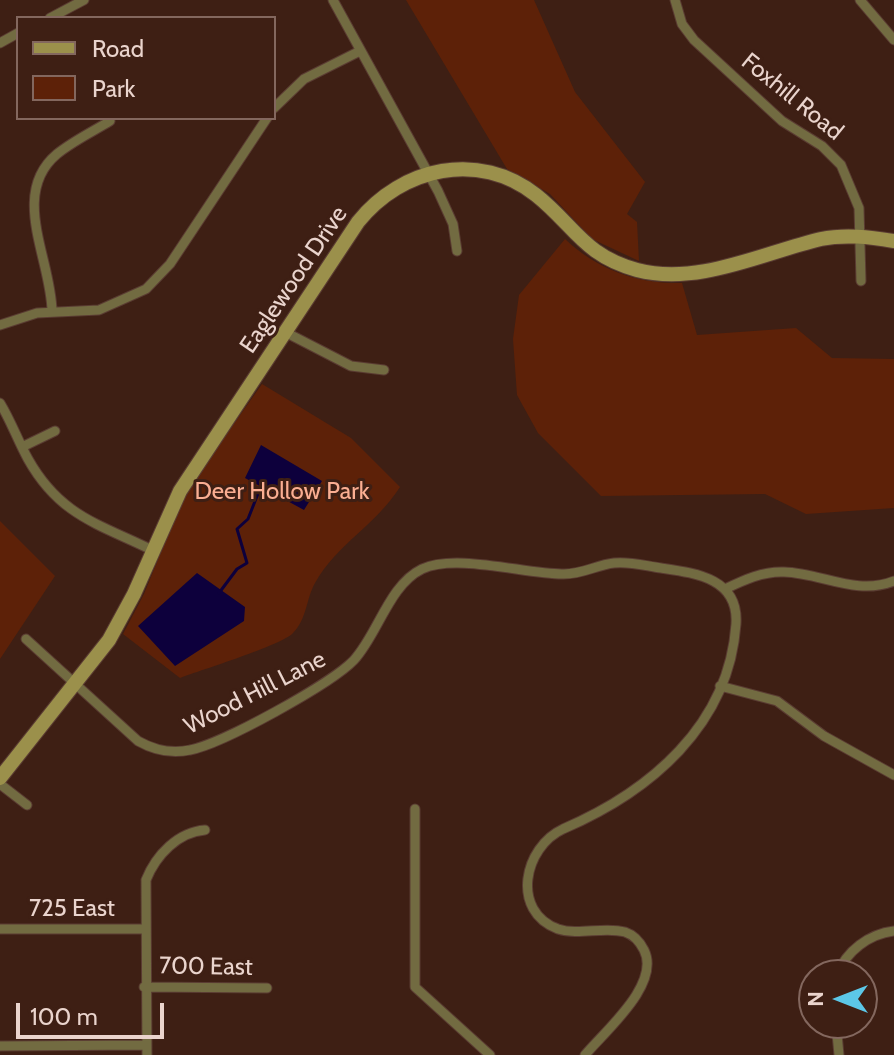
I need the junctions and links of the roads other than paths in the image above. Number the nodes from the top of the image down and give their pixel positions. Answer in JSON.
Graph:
{"nodes":[{"id":1,"x":84,"y":0,"type":"edge"},
{"id":2,"x":333,"y":0,"type":"edge"},
{"id":3,"x":675,"y":0,"type":"edge"},
{"id":4,"x":860,"y":0,"type":"edge"},
{"id":5,"x":54,"y":16,"type":"edge"},
{"id":6,"x":894,"y":40,"type":"edge"},
{"id":7,"x":360,"y":51,"type":"junction"},
{"id":8,"x":276,"y":103,"type":"edge"},
{"id":9,"x":266,"y":120,"type":"edge"},
{"id":10,"x":110,"y":121,"type":"dead end"},
{"id":11,"x":428,"y":173,"type":"junction"},
{"id":12,"x":861,"y":237,"type":"junction"},
{"id":13,"x":894,"y":241,"type":"edge"},
{"id":14,"x":457,"y":251,"type":"dead end"},
{"id":15,"x":861,"y":281,"type":"dead end"},
{"id":16,"x":52,"y":312,"type":"junction"},
{"id":17,"x":0,"y":325,"type":"edge"},
{"id":18,"x":285,"y":332,"type":"junction"},
{"id":19,"x":384,"y":370,"type":"dead end"},
{"id":20,"x":0,"y":403,"type":"edge"},
{"id":21,"x":55,"y":431,"type":"dead end"},
{"id":22,"x":22,"y":447,"type":"junction"},
{"id":23,"x":152,"y":550,"type":"junction"},
{"id":24,"x":894,"y":581,"type":"edge"},
{"id":25,"x":725,"y":589,"type":"junction"},
{"id":26,"x":26,"y":639,"type":"dead end"},
{"id":27,"x":76,"y":684,"type":"junction"},
{"id":28,"x":720,"y":686,"type":"junction"},
{"id":29,"x":894,"y":775,"type":"edge"},
{"id":30,"x":0,"y":781,"type":"edge"},
{"id":31,"x":27,"y":805,"type":"dead end"},
{"id":32,"x":415,"y":809,"type":"dead end"},
{"id":33,"x":205,"y":830,"type":"dead end"},
{"id":34,"x":0,"y":929,"type":"edge"},
{"id":35,"x":144,"y":929,"type":"junction"},
{"id":36,"x":894,"y":931,"type":"edge"},
{"id":37,"x":849,"y":959,"type":"edge"},
{"id":38,"x":144,"y":987,"type":"junction"},
{"id":39,"x":267,"y":988,"type":"dead end"},
{"id":40,"x":0,"y":1046,"type":"edge"},
{"id":41,"x":146,"y":1050,"type":"edge"},
{"id":42,"x":490,"y":1055,"type":"edge"},
{"id":43,"x":585,"y":1055,"type":"edge"}],
"edges":[{"from":1,"to":5,"type":"street"},
{"from":2,"to":7,"type":"street"},
{"from":3,"to":12,"type":"street","name":"Foxhill Road"},
{"from":4,"to":6,"type":"street"},
{"from":7,"to":8,"type":"street"},
{"from":7,"to":11,"type":"street"},
{"from":9,"to":16,"type":"street"},
{"from":10,"to":16,"type":"street"},
{"from":11,"to":12,"type":"main road","name":"Eaglewood Drive"},
{"from":11,"to":14,"type":"street"},
{"from":11,"to":18,"type":"main road","name":"Eaglewood Drive"},
{"from":12,"to":13,"type":"main road","name":"Eaglewood Drive"},
{"from":12,"to":15,"type":"street","name":"Foxhill Road"},
{"from":16,"to":17,"type":"street"},
{"from":18,"to":19,"type":"street"},
{"from":18,"to":23,"type":"main road","name":"Eaglewood Drive"},
{"from":20,"to":22,"type":"street"},
{"from":21,"to":22,"type":"street"},
{"from":22,"to":23,"type":"street"},
{"from":23,"to":27,"type":"main road","name":"Eaglewood Drive"},
{"from":24,"to":25,"type":"street"},
{"from":25,"to":27,"type":"street","name":"Wood Hill Lane"},
{"from":25,"to":28,"type":"street"},
{"from":26,"to":27,"type":"street","name":"Wood Hill Lane"},
{"from":27,"to":30,"type":"main road","name":"Eaglewood Drive"},
{"from":28,"to":29,"type":"street"},
{"from":28,"to":43,"type":"street"},
{"from":30,"to":31,"type":"street"},
{"from":32,"to":42,"type":"street"},
{"from":33,"to":35,"type":"street"},
{"from":34,"to":35,"type":"street","name":"725 East"},
{"from":35,"to":38,"type":"street"},
{"from":36,"to":37,"type":"street"},
{"from":38,"to":39,"type":"street","name":"700 East"},
{"from":38,"to":41,"type":"street"},
{"from":40,"to":41,"type":"street"}]}
